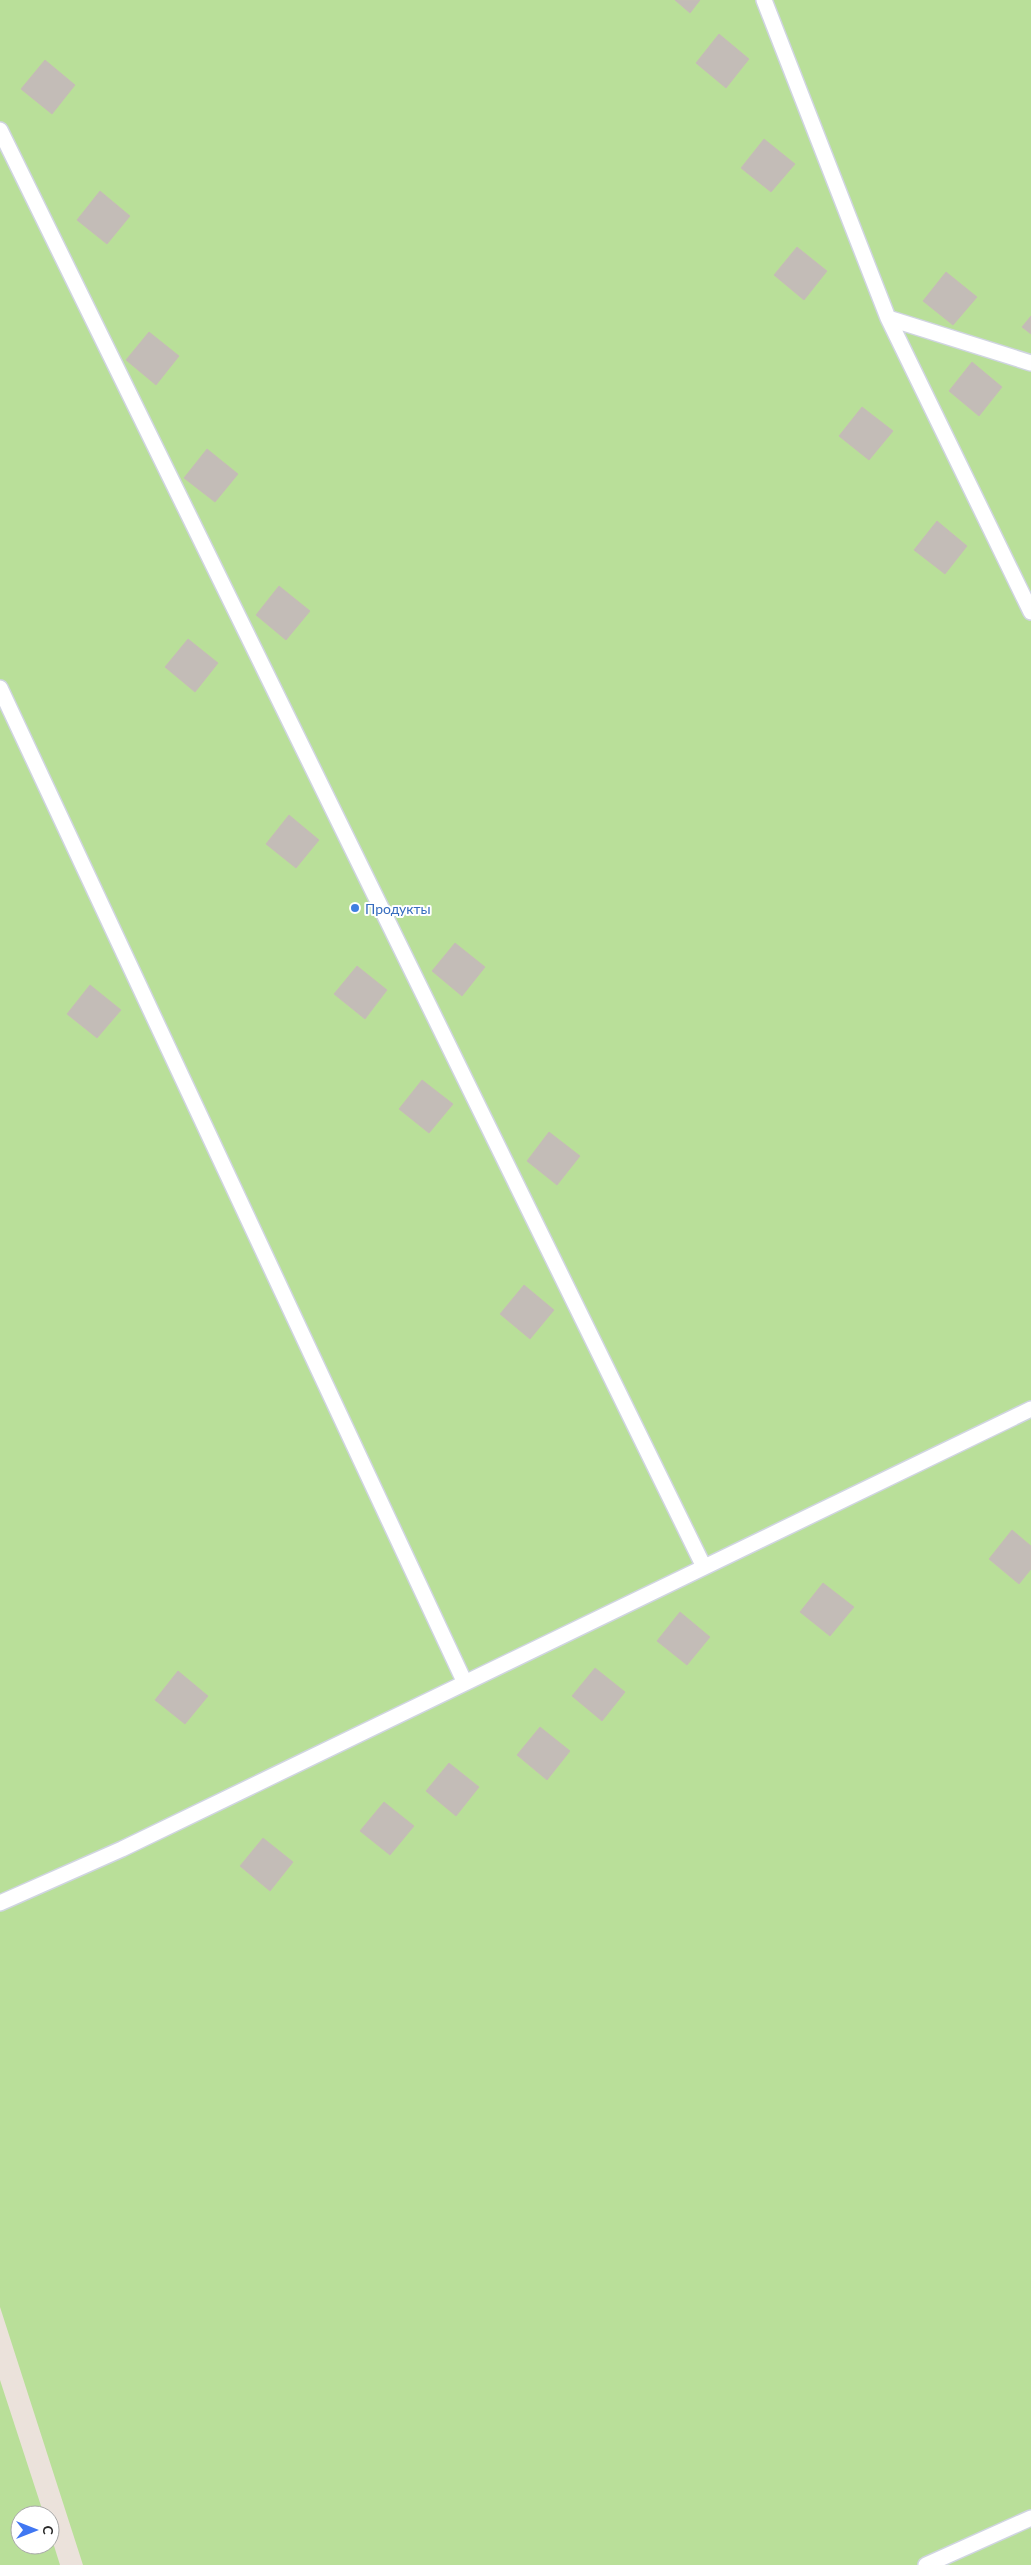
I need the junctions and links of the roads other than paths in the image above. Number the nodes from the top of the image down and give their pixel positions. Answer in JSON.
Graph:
{"nodes":[{"id":1,"x":764,"y":0,"type":"edge"},
{"id":2,"x":0,"y":130,"type":"edge"},
{"id":3,"x":888,"y":318,"type":"junction"},
{"id":4,"x":1031,"y":364,"type":"edge"},
{"id":5,"x":1031,"y":612,"type":"edge"},
{"id":6,"x":0,"y":688,"type":"edge"},
{"id":7,"x":1031,"y":1409,"type":"edge"},
{"id":8,"x":704,"y":1567,"type":"junction"},
{"id":9,"x":464,"y":1683,"type":"junction"},
{"id":10,"x":0,"y":1903,"type":"edge"},
{"id":11,"x":1031,"y":2518,"type":"edge"},
{"id":12,"x":926,"y":2565,"type":"edge"}],
"edges":[{"from":1,"to":3,"type":"lane"},
{"from":2,"to":8,"type":"lane"},
{"from":3,"to":4,"type":"lane"},
{"from":3,"to":5,"type":"lane"},
{"from":6,"to":9,"type":"lane"},
{"from":7,"to":8,"type":"lane"},
{"from":8,"to":9,"type":"lane"},
{"from":9,"to":10,"type":"lane"},
{"from":11,"to":12,"type":"lane"}]}
